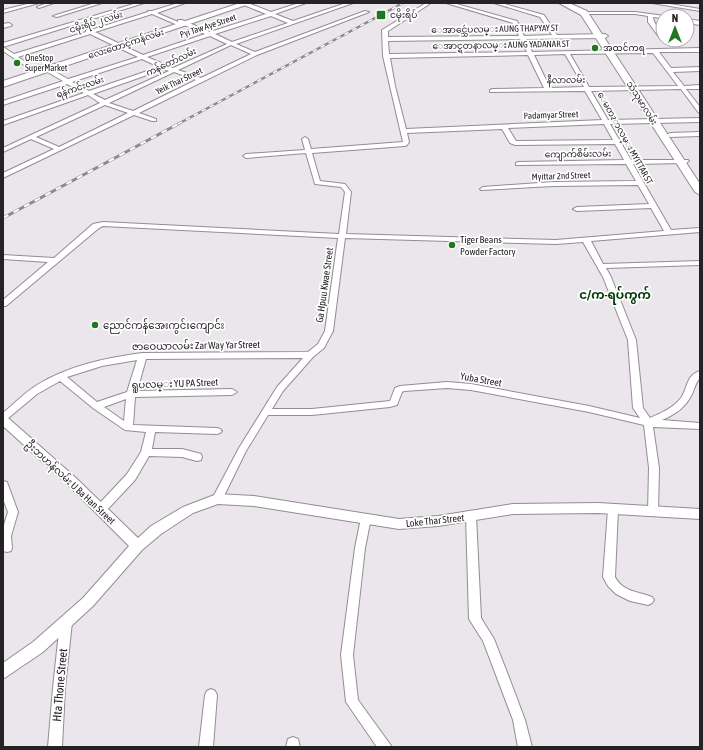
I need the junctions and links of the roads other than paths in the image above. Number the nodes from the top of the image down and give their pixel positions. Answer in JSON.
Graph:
{"nodes":[{"id":1,"x":52,"y":3,"type":"edge"},
{"id":2,"x":100,"y":3,"type":"edge"},
{"id":3,"x":142,"y":3,"type":"edge"},
{"id":4,"x":183,"y":3,"type":"edge"},
{"id":5,"x":236,"y":3,"type":"edge"},
{"id":6,"x":246,"y":3,"type":"edge"},
{"id":7,"x":304,"y":3,"type":"edge"},
{"id":8,"x":429,"y":3,"type":"edge"},
{"id":9,"x":448,"y":3,"type":"edge"},
{"id":10,"x":496,"y":3,"type":"edge"},
{"id":11,"x":563,"y":3,"type":"edge"},
{"id":12,"x":654,"y":3,"type":"edge"},
{"id":13,"x":27,"y":4,"type":"edge"},
{"id":14,"x":132,"y":4,"type":"edge"},
{"id":15,"x":348,"y":4,"type":"edge"},
{"id":16,"x":38,"y":5,"type":"edge"},
{"id":17,"x":677,"y":5,"type":"edge"},
{"id":18,"x":360,"y":9,"type":"dead end"},
{"id":19,"x":586,"y":10,"type":"junction"},
{"id":20,"x":700,"y":11,"type":"edge"},
{"id":21,"x":3,"y":12,"type":"edge"},
{"id":22,"x":151,"y":13,"type":"junction"},
{"id":23,"x":272,"y":14,"type":"junction"},
{"id":24,"x":650,"y":15,"type":"junction"},
{"id":25,"x":54,"y":16,"type":"dead end"},
{"id":26,"x":655,"y":16,"type":"edge"},
{"id":27,"x":181,"y":23,"type":"junction"},
{"id":28,"x":293,"y":23,"type":"junction"},
{"id":29,"x":72,"y":24,"type":"junction"},
{"id":30,"x":655,"y":28,"type":"edge"},
{"id":31,"x":90,"y":32,"type":"junction"},
{"id":32,"x":210,"y":34,"type":"junction"},
{"id":33,"x":24,"y":35,"type":"dead end"},
{"id":34,"x":602,"y":36,"type":"junction"},
{"id":35,"x":523,"y":37,"type":"junction"},
{"id":36,"x":556,"y":37,"type":"junction"},
{"id":37,"x":386,"y":39,"type":"junction"},
{"id":38,"x":3,"y":40,"type":"edge"},
{"id":39,"x":3,"y":44,"type":"edge"},
{"id":40,"x":117,"y":44,"type":"junction"},
{"id":41,"x":230,"y":44,"type":"junction"},
{"id":42,"x":669,"y":48,"type":"edge"},
{"id":43,"x":3,"y":49,"type":"edge"},
{"id":44,"x":700,"y":50,"type":"edge"},
{"id":45,"x":655,"y":51,"type":"junction"},
{"id":46,"x":671,"y":51,"type":"junction"},
{"id":47,"x":612,"y":52,"type":"junction"},
{"id":48,"x":531,"y":53,"type":"junction"},
{"id":49,"x":567,"y":53,"type":"junction"},
{"id":50,"x":255,"y":54,"type":"junction"},
{"id":51,"x":14,"y":56,"type":"junction"},
{"id":52,"x":386,"y":56,"type":"junction"},
{"id":53,"x":143,"y":57,"type":"junction"},
{"id":54,"x":164,"y":67,"type":"junction"},
{"id":55,"x":40,"y":68,"type":"junction"},
{"id":56,"x":700,"y":69,"type":"edge"},
{"id":57,"x":669,"y":70,"type":"junction"},
{"id":58,"x":174,"y":71,"type":"junction"},
{"id":59,"x":201,"y":80,"type":"junction"},
{"id":60,"x":4,"y":81,"type":"edge"},
{"id":61,"x":68,"y":82,"type":"junction"},
{"id":62,"x":682,"y":87,"type":"junction"},
{"id":63,"x":700,"y":87,"type":"edge"},
{"id":64,"x":636,"y":88,"type":"junction"},
{"id":65,"x":587,"y":89,"type":"junction"},
{"id":66,"x":548,"y":90,"type":"junction"},
{"id":67,"x":492,"y":91,"type":"dead end"},
{"id":68,"x":88,"y":93,"type":"junction"},
{"id":69,"x":3,"y":103,"type":"edge"},
{"id":70,"x":105,"y":103,"type":"junction"},
{"id":71,"x":697,"y":103,"type":"edge"},
{"id":72,"x":700,"y":111,"type":"edge"},
{"id":73,"x":133,"y":113,"type":"junction"},
{"id":74,"x":154,"y":120,"type":"dead end"},
{"id":75,"x":656,"y":120,"type":"junction"},
{"id":76,"x":700,"y":120,"type":"edge"},
{"id":77,"x":606,"y":122,"type":"junction"},
{"id":78,"x":3,"y":123,"type":"edge"},
{"id":79,"x":504,"y":126,"type":"junction"},
{"id":80,"x":404,"y":131,"type":"junction"},
{"id":81,"x":700,"y":134,"type":"edge"},
{"id":82,"x":670,"y":135,"type":"junction"},
{"id":83,"x":31,"y":137,"type":"junction"},
{"id":84,"x":305,"y":139,"type":"dead end"},
{"id":85,"x":617,"y":142,"type":"junction"},
{"id":86,"x":59,"y":149,"type":"junction"},
{"id":87,"x":3,"y":150,"type":"edge"},
{"id":88,"x":308,"y":150,"type":"junction"},
{"id":89,"x":246,"y":156,"type":"dead end"},
{"id":90,"x":682,"y":160,"type":"junction"},
{"id":91,"x":628,"y":162,"type":"junction"},
{"id":92,"x":518,"y":164,"type":"dead end"},
{"id":93,"x":3,"y":176,"type":"edge"},
{"id":94,"x":700,"y":181,"type":"edge"},
{"id":95,"x":640,"y":183,"type":"junction"},
{"id":96,"x":483,"y":189,"type":"dead end"},
{"id":97,"x":700,"y":192,"type":"edge"},
{"id":98,"x":653,"y":206,"type":"junction"},
{"id":99,"x":577,"y":209,"type":"dead end"},
{"id":100,"x":700,"y":230,"type":"edge"},
{"id":101,"x":668,"y":232,"type":"junction"},
{"id":102,"x":343,"y":236,"type":"junction"},
{"id":103,"x":586,"y":240,"type":"junction"},
{"id":104,"x":3,"y":257,"type":"edge"},
{"id":105,"x":55,"y":260,"type":"junction"},
{"id":106,"x":700,"y":263,"type":"edge"},
{"id":107,"x":602,"y":266,"type":"junction"},
{"id":108,"x":3,"y":304,"type":"edge"},
{"id":109,"x":310,"y":355,"type":"junction"},
{"id":110,"x":142,"y":356,"type":"junction"},
{"id":111,"x":700,"y":374,"type":"edge"},
{"id":112,"x":60,"y":376,"type":"junction"},
{"id":113,"x":232,"y":392,"type":"dead end"},
{"id":114,"x":131,"y":394,"type":"junction"},
{"id":115,"x":96,"y":406,"type":"junction"},
{"id":116,"x":266,"y":412,"type":"junction"},
{"id":117,"x":3,"y":419,"type":"edge"},
{"id":118,"x":648,"y":423,"type":"junction"},
{"id":119,"x":700,"y":426,"type":"edge"},
{"id":120,"x":128,"y":428,"type":"junction"},
{"id":121,"x":151,"y":430,"type":"junction"},
{"id":122,"x":217,"y":431,"type":"dead end"},
{"id":123,"x":146,"y":452,"type":"junction"},
{"id":124,"x":197,"y":458,"type":"dead end"},
{"id":125,"x":3,"y":485,"type":"edge"},
{"id":126,"x":217,"y":499,"type":"junction"},
{"id":127,"x":102,"y":508,"type":"junction"},
{"id":128,"x":613,"y":509,"type":"junction"},
{"id":129,"x":653,"y":512,"type":"junction"},
{"id":130,"x":700,"y":514,"type":"edge"},
{"id":131,"x":470,"y":516,"type":"junction"},
{"id":132,"x":366,"y":518,"type":"junction"},
{"id":133,"x":137,"y":546,"type":"junction"},
{"id":134,"x":7,"y":548,"type":"dead end"},
{"id":135,"x":648,"y":600,"type":"dead end"},
{"id":136,"x":66,"y":622,"type":"junction"},
{"id":137,"x":3,"y":672,"type":"edge"},
{"id":138,"x":211,"y":695,"type":"dead end"},
{"id":139,"x":55,"y":747,"type":"edge"},
{"id":140,"x":206,"y":747,"type":"edge"},
{"id":141,"x":385,"y":747,"type":"edge"},
{"id":142,"x":525,"y":747,"type":"edge"}],
"edges":[{"from":1,"to":16,"type":"street"},
{"from":2,"to":25,"type":"street"},
{"from":3,"to":14,"type":"street"},
{"from":4,"to":22,"type":"street","name":"ငမိုးရိပ် ၂ လမ်း"},
{"from":5,"to":27,"type":"main road","name":"လေးထောင့်ကန်လမ်း"},
{"from":6,"to":23,"type":"street"},
{"from":6,"to":27,"type":"main road","name":"လေးထောင့်ကန်လမ်း"},
{"from":7,"to":23,"type":"street","name":"Pyi Taw Aye Street"},
{"from":8,"to":37,"type":"street"},
{"from":9,"to":35,"type":"street"},
{"from":10,"to":36,"type":"street"},
{"from":11,"to":19,"type":"main road"},
{"from":12,"to":17,"type":"street"},
{"from":13,"to":16,"type":"street"},
{"from":13,"to":21,"type":"street"},
{"from":14,"to":22,"type":"street"},
{"from":14,"to":29,"type":"street"},
{"from":15,"to":28,"type":"street","name":"ကန်တော်လမ်း"},
{"from":17,"to":20,"type":"street"},
{"from":18,"to":50,"type":"street","name":"Yeik Thar Street"},
{"from":19,"to":24,"type":"street"},
{"from":19,"to":34,"type":"main road","name":"သံသုမာလမ်း"},
{"from":22,"to":27,"type":"street"},
{"from":22,"to":31,"type":"street","name":"ငမိုးရိပ် ၂ လမ်း"},
{"from":23,"to":28,"type":"street"},
{"from":23,"to":32,"type":"street","name":"Pyi Taw Aye Street"},
{"from":24,"to":26,"type":"street"},
{"from":24,"to":30,"type":"street"},
{"from":27,"to":32,"type":"street"},
{"from":27,"to":40,"type":"main road","name":"လေးထောင့်ကန်လမ်း"},
{"from":28,"to":41,"type":"street","name":"ကန်တော်လမ်း"},
{"from":29,"to":31,"type":"street"},
{"from":29,"to":39,"type":"street"},
{"from":31,"to":40,"type":"street"},
{"from":31,"to":51,"type":"street","name":"ငမိုးရိပ် ၂ လမ်း"},
{"from":32,"to":41,"type":"street"},
{"from":32,"to":53,"type":"street","name":"Pyi Taw Aye Street"},
{"from":33,"to":38,"type":"street"},
{"from":34,"to":36,"type":"street","name":"ေအာင္သေဴပလမ္း AUNG THAPYAY ST"},
{"from":34,"to":47,"type":"main road","name":"သံသုမာလမ်း"},
{"from":35,"to":36,"type":"street","name":"ေအာင္သေဴပလမ္း AUNG THAPYAY ST"},
{"from":35,"to":37,"type":"street","name":"ေအာင္သေဴပလမ္း AUNG THAPYAY ST"},
{"from":35,"to":48,"type":"street"},
{"from":37,"to":52,"type":"street"},
{"from":40,"to":53,"type":"street"},
{"from":40,"to":55,"type":"main road","name":"လေးထောင့်ကန်လမ်း"},
{"from":41,"to":50,"type":"street"},
{"from":41,"to":58,"type":"street","name":"ကန်တော်လမ်း"},
{"from":42,"to":46,"type":"street"},
{"from":43,"to":51,"type":"street"},
{"from":44,"to":46,"type":"street","name":"ေအာင္ရတနာလမ္း AUNG YADANAR ST"},
{"from":45,"to":46,"type":"street","name":"ေအာင္ရတနာလမ္း AUNG YADANAR ST"},
{"from":45,"to":47,"type":"street","name":"ေအာင္ရတနာလမ္း AUNG YADANAR ST"},
{"from":45,"to":57,"type":"street"},
{"from":47,"to":49,"type":"street","name":"ေအာင္ရတနာလမ္း AUNG YADANAR ST"},
{"from":47,"to":64,"type":"main road","name":"သံသုမာလမ်း"},
{"from":48,"to":49,"type":"street","name":"ေအာင္ရတနာလမ္း AUNG YADANAR ST"},
{"from":48,"to":52,"type":"street","name":"ေအာင္ရတနာလမ္း AUNG YADANAR ST"},
{"from":48,"to":66,"type":"street"},
{"from":49,"to":65,"type":"street","name":"ေမတၩာလမ္း MYITTAR ST"},
{"from":50,"to":59,"type":"street","name":"Yeik Thar Street"},
{"from":51,"to":55,"type":"street"},
{"from":52,"to":80,"type":"street"},
{"from":53,"to":54,"type":"street"},
{"from":53,"to":61,"type":"street","name":"Pyi Taw Aye Street"},
{"from":54,"to":58,"type":"street"},
{"from":54,"to":68,"type":"street","name":"ရန်ကင်းလမ်း"},
{"from":55,"to":60,"type":"main road","name":"လေးထောင့်ကန်လမ်း"},
{"from":55,"to":60,"type":"main road","name":"လေးထောင့်ကန်လမ်း"},
{"from":55,"to":61,"type":"street"},
{"from":56,"to":57,"type":"street"},
{"from":57,"to":62,"type":"street"},
{"from":58,"to":59,"type":"street"},
{"from":58,"to":70,"type":"street","name":"ကန်တော်လမ်း"},
{"from":59,"to":73,"type":"street","name":"Yeik Thar Street"},
{"from":61,"to":68,"type":"street"},
{"from":61,"to":69,"type":"street","name":"Pyi Taw Aye Street"},
{"from":62,"to":63,"type":"street","name":"နီလာလမ်း"},
{"from":62,"to":64,"type":"street","name":"နီလာလမ်း"},
{"from":62,"to":71,"type":"street"},
{"from":64,"to":65,"type":"street","name":"နီလာလမ်း"},
{"from":64,"to":75,"type":"main road","name":"သံသုမာလမ်း"},
{"from":65,"to":66,"type":"street","name":"နီလာလမ်း"},
{"from":65,"to":77,"type":"street","name":"ေမတၩာလမ္း MYITTAR ST"},
{"from":66,"to":67,"type":"street","name":"နီလာလမ်း"},
{"from":68,"to":70,"type":"street"},
{"from":68,"to":78,"type":"street","name":"ရန်ကင်းလမ်း"},
{"from":70,"to":73,"type":"street"},
{"from":70,"to":83,"type":"street","name":"ကန်တော်လမ်း"},
{"from":71,"to":72,"type":"street"},
{"from":73,"to":74,"type":"street"},
{"from":73,"to":86,"type":"street","name":"Yeik Thar Street"},
{"from":75,"to":76,"type":"street","name":"Padamyar Street"},
{"from":75,"to":77,"type":"street","name":"Padamyar Street"},
{"from":75,"to":82,"type":"main road","name":"သံသုမာလမ်း"},
{"from":75,"to":90,"type":"main road","name":"သံသုမာလမ်း"},
{"from":77,"to":79,"type":"street","name":"Padamyar Street"},
{"from":77,"to":85,"type":"street","name":"ေမတၩာလမ္း MYITTAR ST"},
{"from":79,"to":80,"type":"street","name":"Padamyar Street"},
{"from":79,"to":85,"type":"street"},
{"from":80,"to":88,"type":"street"},
{"from":81,"to":82,"type":"street"},
{"from":82,"to":90,"type":"main road","name":"သံသုမာလမ်း"},
{"from":83,"to":86,"type":"street"},
{"from":83,"to":87,"type":"street","name":"ကန်တော်လမ်း"},
{"from":84,"to":88,"type":"street","name":"Ga Hpuu Kwae Street"},
{"from":85,"to":91,"type":"street","name":"ေမတၩာလမ္း MYITTAR ST"},
{"from":86,"to":93,"type":"street","name":"Yeik Thar Street"},
{"from":88,"to":89,"type":"street"},
{"from":88,"to":102,"type":"street","name":"Ga Hpuu Kwae Street"},
{"from":90,"to":91,"type":"street","name":"ကျောက်စိမ်းလမ်း"},
{"from":90,"to":94,"type":"main road","name":"သံသုမာလမ်း"},
{"from":90,"to":97,"type":"main road","name":"သံသုမာလမ်း"},
{"from":91,"to":92,"type":"street","name":"ကျောက်စိမ်းလမ်း"},
{"from":91,"to":95,"type":"street","name":"ေမတၩာလမ္း MYITTAR ST"},
{"from":95,"to":96,"type":"street","name":"Myittar 2nd Street"},
{"from":95,"to":98,"type":"street","name":"ေမတၩာလမ္း MYITTAR ST"},
{"from":98,"to":99,"type":"street"},
{"from":98,"to":101,"type":"street","name":"ေမတၩာလမ္း MYITTAR ST"},
{"from":100,"to":101,"type":"street"},
{"from":101,"to":103,"type":"street"},
{"from":102,"to":103,"type":"street"},
{"from":102,"to":105,"type":"street"},
{"from":102,"to":109,"type":"street","name":"Ga Hpuu Kwae Street"},
{"from":103,"to":107,"type":"street"},
{"from":104,"to":105,"type":"street"},
{"from":105,"to":108,"type":"street"},
{"from":106,"to":107,"type":"street"},
{"from":107,"to":118,"type":"street"},
{"from":109,"to":110,"type":"street","name":"ဇာဝေယာလမ်း Zar Way Yar Street"},
{"from":109,"to":116,"type":"street","name":"Ga Hpuu Kwae Street"},
{"from":110,"to":112,"type":"street","name":"ဇာဝေယာလမ်း Zar Way Yar Street"},
{"from":110,"to":114,"type":"street"},
{"from":111,"to":118,"type":"street"},
{"from":112,"to":115,"type":"street"},
{"from":112,"to":117,"type":"street","name":"ဇာဝေယာလမ်း Zar Way Yar Street"},
{"from":113,"to":114,"type":"street","name":"ရူပလမ္း YU PA Street"},
{"from":114,"to":115,"type":"street","name":"ရူပလမ္း YU PA Street"},
{"from":114,"to":120,"type":"street"},
{"from":115,"to":120,"type":"street"},
{"from":116,"to":118,"type":"street","name":"Yuba Street"},
{"from":116,"to":126,"type":"street","name":"Ga Hpuu Kwae Street"},
{"from":117,"to":127,"type":"street","name":"ဦးဘဟန်လမ်း U Ba Han Street"},
{"from":118,"to":119,"type":"street","name":"Yuba Street"},
{"from":118,"to":129,"type":"street"},
{"from":120,"to":121,"type":"street"},
{"from":121,"to":122,"type":"street"},
{"from":121,"to":123,"type":"street"},
{"from":123,"to":124,"type":"street"},
{"from":123,"to":127,"type":"street"},
{"from":125,"to":134,"type":"street"},
{"from":126,"to":132,"type":"street","name":"Loke Thar Street"},
{"from":126,"to":133,"type":"street","name":"Loke Thar Street"},
{"from":127,"to":133,"type":"street","name":"ဦးဘဟန်လမ်း U Ba Han Street"},
{"from":128,"to":129,"type":"street","name":"Loke Thar Street"},
{"from":128,"to":131,"type":"street","name":"Loke Thar Street"},
{"from":128,"to":135,"type":"street"},
{"from":129,"to":130,"type":"street","name":"Loke Thar Street"},
{"from":131,"to":132,"type":"street","name":"Loke Thar Street"},
{"from":131,"to":142,"type":"street"},
{"from":132,"to":141,"type":"street"},
{"from":133,"to":136,"type":"street","name":"Loke Thar Street"},
{"from":136,"to":137,"type":"street","name":"Loke Thar Street"},
{"from":136,"to":139,"type":"street","name":"Hta Thone Street"},
{"from":138,"to":140,"type":"street"}]}
